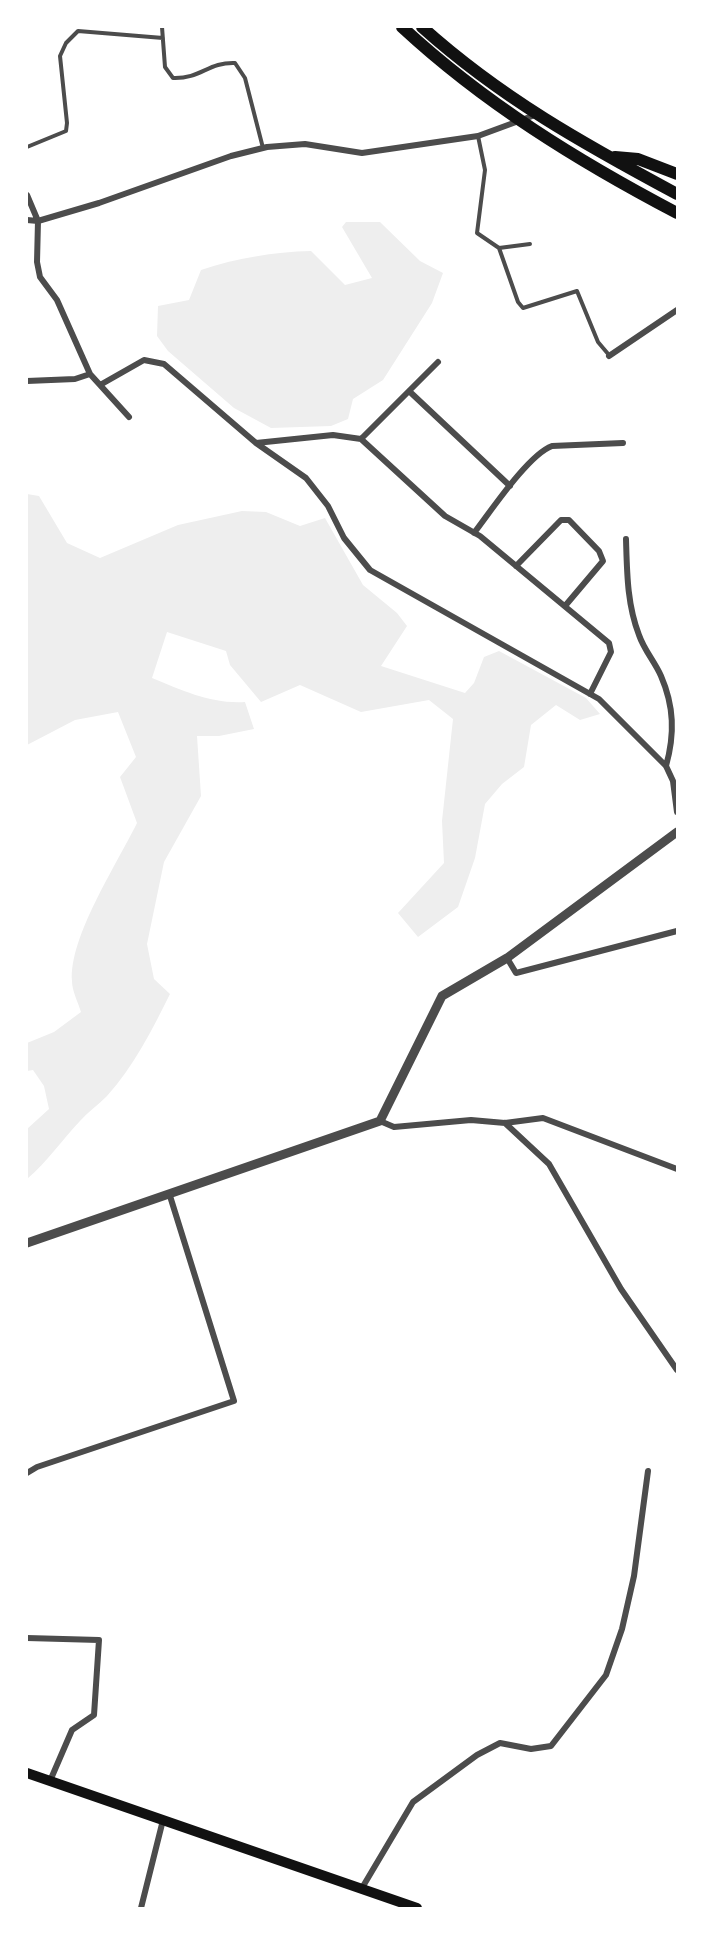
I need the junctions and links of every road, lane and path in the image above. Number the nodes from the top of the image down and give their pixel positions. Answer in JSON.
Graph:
{"nodes":[{"id":1,"x":162,"y":27,"type":"edge"},
{"id":2,"x":402,"y":27,"type":"edge"},
{"id":3,"x":426,"y":28,"type":"edge"},
{"id":4,"x":163,"y":38,"type":"junction"},
{"id":5,"x":535,"y":115,"type":"junction"},
{"id":6,"x":519,"y":122,"type":"junction"},
{"id":7,"x":477,"y":136,"type":"junction"},
{"id":8,"x":27,"y":147,"type":"edge"},
{"id":9,"x":263,"y":148,"type":"junction"},
{"id":10,"x":610,"y":157,"type":"junction"},
{"id":11,"x":677,"y":174,"type":"edge"},
{"id":12,"x":677,"y":194,"type":"edge"},
{"id":13,"x":27,"y":195,"type":"edge"},
{"id":14,"x":677,"y":213,"type":"edge"},
{"id":15,"x":27,"y":220,"type":"edge"},
{"id":16,"x":38,"y":221,"type":"junction"},
{"id":17,"x":530,"y":244,"type":"dead end"},
{"id":18,"x":499,"y":248,"type":"junction"},
{"id":19,"x":677,"y":310,"type":"edge"},
{"id":20,"x":609,"y":356,"type":"joint"},
{"id":21,"x":438,"y":362,"type":"dead end"},
{"id":22,"x":90,"y":374,"type":"junction"},
{"id":23,"x":27,"y":381,"type":"edge"},
{"id":24,"x":100,"y":385,"type":"junction"},
{"id":25,"x":409,"y":391,"type":"junction"},
{"id":26,"x":129,"y":417,"type":"dead end"},
{"id":27,"x":362,"y":439,"type":"junction"},
{"id":28,"x":256,"y":443,"type":"junction"},
{"id":29,"x":623,"y":443,"type":"dead end"},
{"id":30,"x":510,"y":486,"type":"junction"},
{"id":31,"x":474,"y":533,"type":"junction"},
{"id":32,"x":626,"y":539,"type":"dead end"},
{"id":33,"x":516,"y":566,"type":"junction"},
{"id":34,"x":565,"y":606,"type":"junction"},
{"id":35,"x":590,"y":694,"type":"junction"},
{"id":36,"x":666,"y":766,"type":"junction"},
{"id":37,"x":677,"y":812,"type":"edge"},
{"id":38,"x":677,"y":832,"type":"edge"},
{"id":39,"x":677,"y":931,"type":"edge"},
{"id":40,"x":507,"y":958,"type":"junction"},
{"id":41,"x":380,"y":1121,"type":"junction"},
{"id":42,"x":505,"y":1123,"type":"junction"},
{"id":43,"x":677,"y":1169,"type":"edge"},
{"id":44,"x":171,"y":1196,"type":"junction"},
{"id":45,"x":27,"y":1243,"type":"edge"},
{"id":46,"x":677,"y":1370,"type":"edge"},
{"id":47,"x":648,"y":1471,"type":"dead end"},
{"id":48,"x":27,"y":1473,"type":"edge"},
{"id":49,"x":27,"y":1638,"type":"edge"},
{"id":50,"x":27,"y":1773,"type":"edge"},
{"id":51,"x":50,"y":1781,"type":"junction"},
{"id":52,"x":164,"y":1819,"type":"junction"},
{"id":53,"x":362,"y":1888,"type":"junction"},
{"id":54,"x":385,"y":1902,"type":"edge"},
{"id":55,"x":141,"y":1908,"type":"edge"},
{"id":56,"x":417,"y":1908,"type":"edge"}],
"edges":[{"from":1,"to":4,"type":"lane"},
{"from":2,"to":6,"type":"highway"},
{"from":3,"to":5,"type":"highway"},
{"from":4,"to":8,"type":"lane"},
{"from":4,"to":9,"type":"lane"},
{"from":5,"to":6,"type":"street"},
{"from":5,"to":10,"type":"highway"},
{"from":6,"to":7,"type":"street"},
{"from":6,"to":14,"type":"highway"},
{"from":7,"to":9,"type":"street"},
{"from":7,"to":18,"type":"lane"},
{"from":9,"to":16,"type":"street"},
{"from":10,"to":11,"type":"highway"},
{"from":10,"to":12,"type":"highway"},
{"from":13,"to":16,"type":"street"},
{"from":15,"to":16,"type":"street"},
{"from":16,"to":22,"type":"street"},
{"from":17,"to":18,"type":"lane"},
{"from":18,"to":20,"type":"lane"},
{"from":19,"to":20,"type":"street"},
{"from":21,"to":25,"type":"street"},
{"from":22,"to":23,"type":"street"},
{"from":22,"to":24,"type":"street"},
{"from":24,"to":26,"type":"street"},
{"from":24,"to":28,"type":"street"},
{"from":25,"to":27,"type":"street"},
{"from":25,"to":30,"type":"street"},
{"from":27,"to":28,"type":"street"},
{"from":27,"to":31,"type":"street"},
{"from":28,"to":35,"type":"street"},
{"from":29,"to":30,"type":"street"},
{"from":30,"to":31,"type":"street"},
{"from":31,"to":33,"type":"street"},
{"from":32,"to":36,"type":"street"},
{"from":33,"to":34,"type":"street"},
{"from":33,"to":34,"type":"street"},
{"from":34,"to":35,"type":"street"},
{"from":35,"to":36,"type":"street"},
{"from":36,"to":37,"type":"street"},
{"from":38,"to":40,"type":"street"},
{"from":39,"to":40,"type":"street"},
{"from":40,"to":41,"type":"street"},
{"from":41,"to":42,"type":"street"},
{"from":41,"to":44,"type":"street"},
{"from":42,"to":43,"type":"street"},
{"from":42,"to":46,"type":"street"},
{"from":44,"to":45,"type":"street"},
{"from":44,"to":48,"type":"street"},
{"from":47,"to":53,"type":"street"},
{"from":49,"to":51,"type":"street"},
{"from":50,"to":51,"type":"main road"},
{"from":51,"to":52,"type":"main road"},
{"from":52,"to":53,"type":"main road"},
{"from":52,"to":55,"type":"street"},
{"from":53,"to":54,"type":"main road"},
{"from":54,"to":56,"type":"main road"}]}
